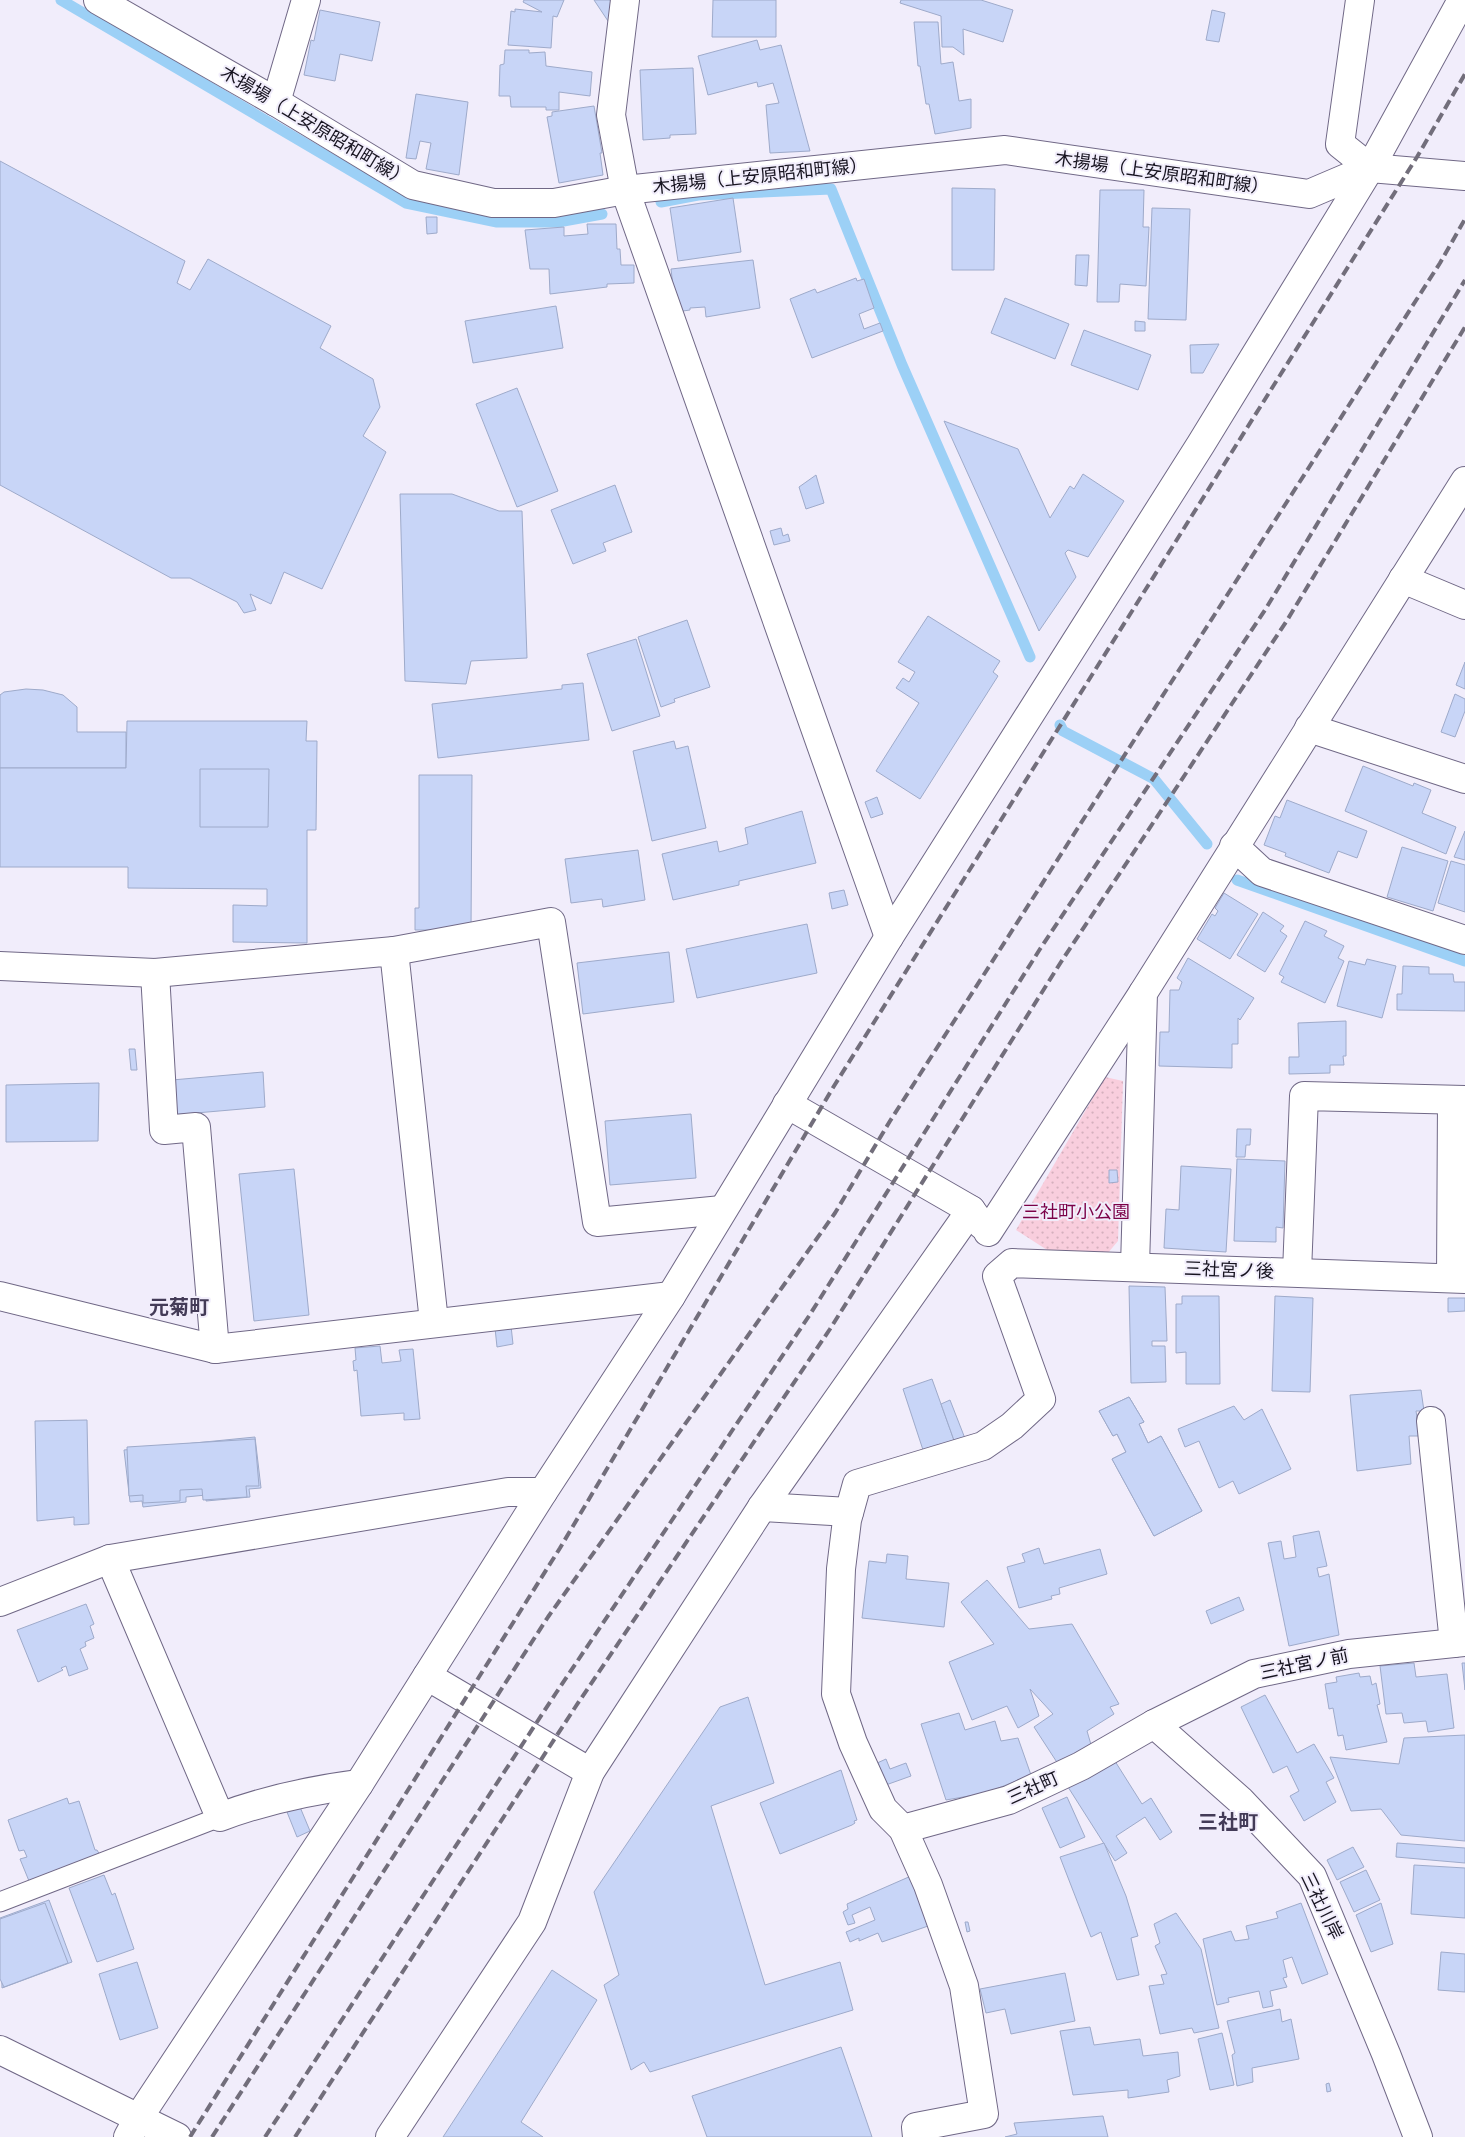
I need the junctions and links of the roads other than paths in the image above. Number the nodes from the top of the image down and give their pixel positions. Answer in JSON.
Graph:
{"nodes":[{"id":1,"x":98,"y":0,"type":"edge"},
{"id":2,"x":306,"y":0,"type":"edge"},
{"id":3,"x":625,"y":0,"type":"edge"},
{"id":4,"x":1360,"y":0,"type":"edge"},
{"id":5,"x":1462,"y":0,"type":"edge"},
{"id":6,"x":276,"y":102,"type":"junction"},
{"id":7,"x":1370,"y":168,"type":"junction"},
{"id":8,"x":1465,"y":176,"type":"edge"},
{"id":9,"x":625,"y":190,"type":"junction"},
{"id":10,"x":1465,"y":481,"type":"edge"},
{"id":11,"x":1403,"y":579,"type":"junction"},
{"id":12,"x":1465,"y":605,"type":"edge"},
{"id":13,"x":1309,"y":728,"type":"junction"},
{"id":14,"x":1465,"y":779,"type":"edge"},
{"id":15,"x":1234,"y":846,"type":"junction"},
{"id":16,"x":889,"y":938,"type":"junction"},
{"id":17,"x":1465,"y":940,"type":"edge"},
{"id":18,"x":394,"y":950,"type":"junction"},
{"id":19,"x":0,"y":966,"type":"edge"},
{"id":20,"x":155,"y":973,"type":"junction"},
{"id":21,"x":1143,"y":993,"type":"junction"},
{"id":22,"x":1459,"y":1100,"type":"edge"},
{"id":23,"x":787,"y":1104,"type":"junction"},
{"id":24,"x":722,"y":1210,"type":"junction"},
{"id":25,"x":971,"y":1210,"type":"junction"},
{"id":26,"x":988,"y":1232,"type":"junction"},
{"id":27,"x":1135,"y":1266,"type":"junction"},
{"id":28,"x":1005,"y":1270,"type":"junction"},
{"id":29,"x":1297,"y":1272,"type":"junction"},
{"id":30,"x":1458,"y":1279,"type":"edge"},
{"id":31,"x":0,"y":1296,"type":"edge"},
{"id":32,"x":671,"y":1296,"type":"junction"},
{"id":33,"x":434,"y":1322,"type":"junction"},
{"id":34,"x":215,"y":1348,"type":"junction"},
{"id":35,"x":1431,"y":1421,"type":"dead end"},
{"id":36,"x":543,"y":1492,"type":"junction"},
{"id":37,"x":762,"y":1507,"type":"junction"},
{"id":38,"x":849,"y":1512,"type":"junction"},
{"id":39,"x":110,"y":1560,"type":"junction"},
{"id":40,"x":0,"y":1602,"type":"edge"},
{"id":41,"x":1459,"y":1642,"type":"edge"},
{"id":42,"x":427,"y":1676,"type":"junction"},
{"id":43,"x":1154,"y":1724,"type":"junction"},
{"id":44,"x":590,"y":1772,"type":"junction"},
{"id":45,"x":359,"y":1784,"type":"junction"},
{"id":46,"x":220,"y":1818,"type":"junction"},
{"id":47,"x":903,"y":1829,"type":"junction"},
{"id":48,"x":0,"y":1902,"type":"edge"},
{"id":49,"x":0,"y":2050,"type":"edge"},
{"id":50,"x":134,"y":2127,"type":"edge"},
{"id":51,"x":177,"y":2137,"type":"edge"},
{"id":52,"x":390,"y":2137,"type":"edge"},
{"id":53,"x":917,"y":2137,"type":"edge"},
{"id":54,"x":1418,"y":2137,"type":"edge"}],
"edges":[{"from":1,"to":6,"type":"street","name":"木揚場（上安原昭和町線）"},
{"from":2,"to":6,"type":"street"},
{"from":3,"to":9,"type":"street"},
{"from":4,"to":7,"type":"street"},
{"from":5,"to":7,"type":"street"},
{"from":6,"to":9,"type":"street","name":"木揚場（上安原昭和町線）"},
{"from":7,"to":8,"type":"street","name":"木揚場（上安原昭和町線）"},
{"from":7,"to":9,"type":"street","name":"木揚場（上安原昭和町線）"},
{"from":7,"to":16,"type":"street"},
{"from":9,"to":16,"type":"street"},
{"from":10,"to":11,"type":"street"},
{"from":11,"to":12,"type":"street"},
{"from":11,"to":13,"type":"street"},
{"from":13,"to":14,"type":"street"},
{"from":13,"to":15,"type":"street"},
{"from":15,"to":17,"type":"street"},
{"from":15,"to":21,"type":"street"},
{"from":16,"to":23,"type":"street"},
{"from":18,"to":20,"type":"street"},
{"from":18,"to":24,"type":"street"},
{"from":18,"to":33,"type":"street"},
{"from":19,"to":20,"type":"street"},
{"from":20,"to":34,"type":"street"},
{"from":21,"to":26,"type":"street"},
{"from":21,"to":27,"type":"street"},
{"from":22,"to":29,"type":"street"},
{"from":22,"to":30,"type":"street"},
{"from":23,"to":24,"type":"street"},
{"from":23,"to":25,"type":"street"},
{"from":24,"to":32,"type":"street"},
{"from":25,"to":26,"type":"street"},
{"from":25,"to":37,"type":"street"},
{"from":26,"to":28,"type":"street"},
{"from":27,"to":28,"type":"street","name":"三社宮ノ後"},
{"from":27,"to":29,"type":"street","name":"三社宮ノ後"},
{"from":28,"to":38,"type":"street"},
{"from":29,"to":30,"type":"street","name":"三社宮ノ後"},
{"from":31,"to":34,"type":"street"},
{"from":32,"to":33,"type":"street"},
{"from":32,"to":36,"type":"street"},
{"from":33,"to":34,"type":"street"},
{"from":35,"to":41,"type":"street"},
{"from":36,"to":39,"type":"street"},
{"from":36,"to":42,"type":"street"},
{"from":37,"to":38,"type":"street"},
{"from":37,"to":44,"type":"street"},
{"from":38,"to":47,"type":"street"},
{"from":39,"to":40,"type":"street"},
{"from":39,"to":46,"type":"street"},
{"from":41,"to":43,"type":"street","name":"三社宮ノ前"},
{"from":42,"to":44,"type":"street"},
{"from":42,"to":45,"type":"street"},
{"from":43,"to":47,"type":"street","name":"三社町"},
{"from":43,"to":54,"type":"street","name":"三社川岸"},
{"from":44,"to":52,"type":"street"},
{"from":45,"to":46,"type":"street"},
{"from":45,"to":50,"type":"street"},
{"from":46,"to":48,"type":"lane"},
{"from":47,"to":53,"type":"street"},
{"from":49,"to":50,"type":"street"},
{"from":50,"to":51,"type":"street"}]}
